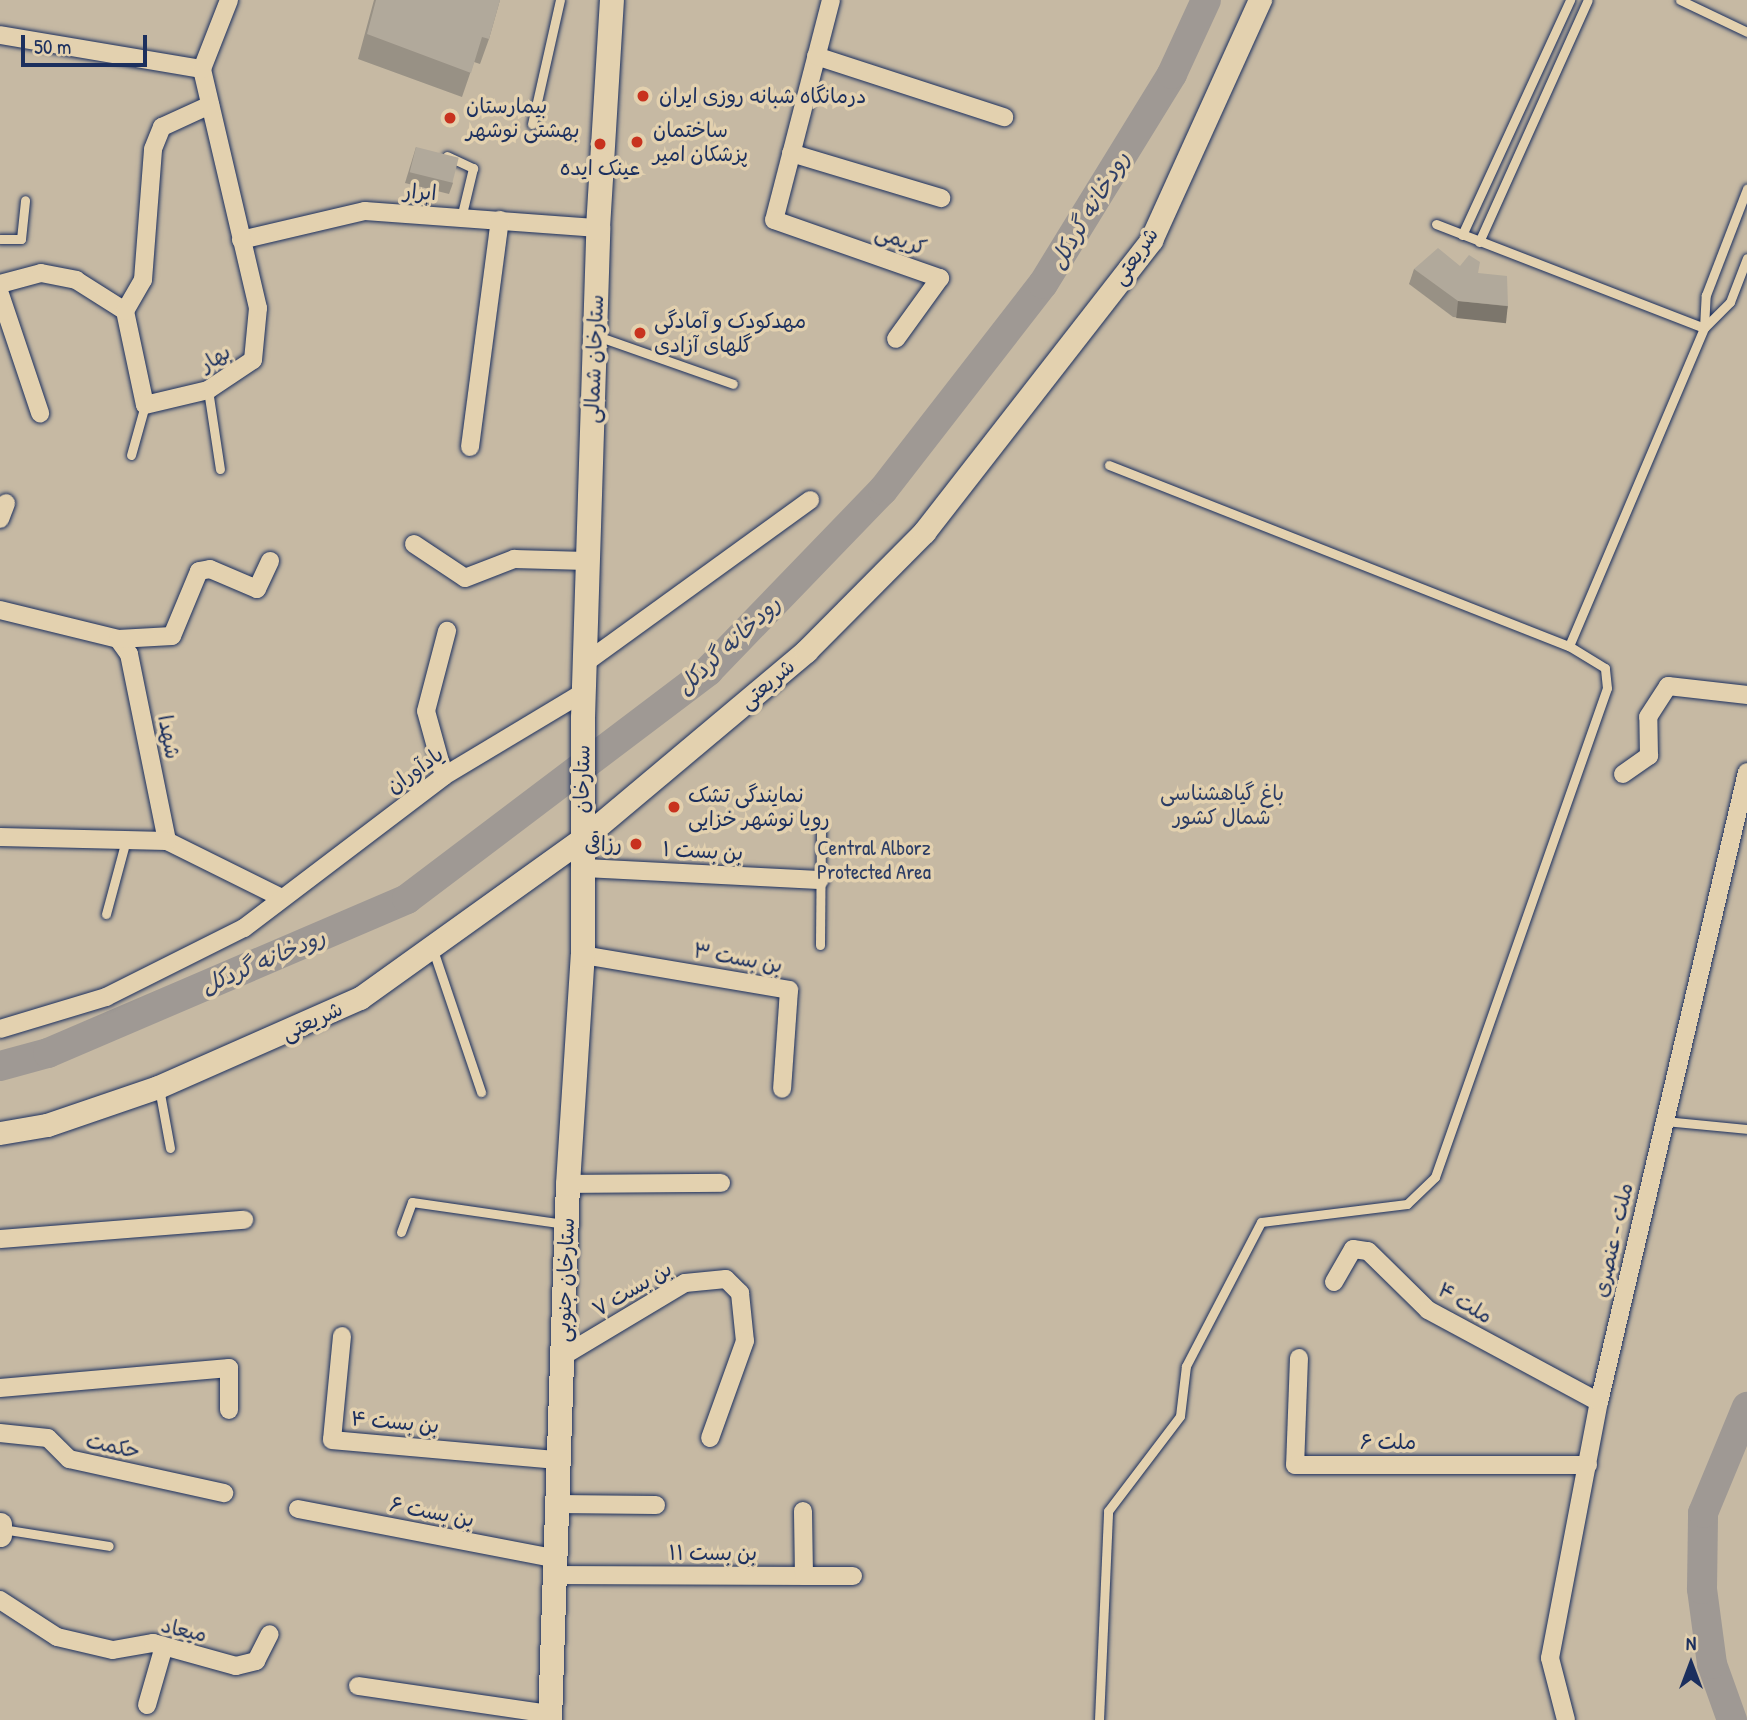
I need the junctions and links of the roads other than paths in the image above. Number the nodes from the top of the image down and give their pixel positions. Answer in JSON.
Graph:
{"nodes":[{"id":1,"x":229,"y":0,"type":"edge"},
{"id":2,"x":560,"y":0,"type":"edge"},
{"id":3,"x":612,"y":0,"type":"edge"},
{"id":4,"x":831,"y":0,"type":"edge"},
{"id":5,"x":1260,"y":0,"type":"edge"},
{"id":6,"x":1570,"y":0,"type":"edge"},
{"id":7,"x":1588,"y":0,"type":"edge"},
{"id":8,"x":1680,"y":0,"type":"edge"},
{"id":9,"x":1747,"y":32,"type":"edge"},
{"id":10,"x":0,"y":35,"type":"edge"},
{"id":11,"x":816,"y":56,"type":"junction"},
{"id":12,"x":201,"y":69,"type":"junction"},
{"id":13,"x":210,"y":105,"type":"junction"},
{"id":14,"x":1004,"y":117,"type":"dead end"},
{"id":15,"x":532,"y":124,"type":"dead end"},
{"id":16,"x":792,"y":152,"type":"junction"},
{"id":17,"x":436,"y":153,"type":"edge"},
{"id":18,"x":1747,"y":189,"type":"edge"},
{"id":19,"x":941,"y":198,"type":"dead end"},
{"id":20,"x":25,"y":200,"type":"dead end"},
{"id":21,"x":461,"y":218,"type":"junction"},
{"id":22,"x":500,"y":220,"type":"junction"},
{"id":23,"x":1436,"y":223,"type":"dead end"},
{"id":24,"x":598,"y":228,"type":"junction"},
{"id":25,"x":1462,"y":235,"type":"junction"},
{"id":26,"x":0,"y":239,"type":"edge"},
{"id":27,"x":241,"y":240,"type":"junction"},
{"id":28,"x":1479,"y":242,"type":"junction"},
{"id":29,"x":1747,"y":257,"type":"edge"},
{"id":30,"x":0,"y":284,"type":"edge"},
{"id":31,"x":0,"y":302,"type":"edge"},
{"id":32,"x":125,"y":311,"type":"junction"},
{"id":33,"x":1703,"y":328,"type":"junction"},
{"id":34,"x":596,"y":336,"type":"junction"},
{"id":35,"x":896,"y":339,"type":"dead end"},
{"id":36,"x":733,"y":384,"type":"dead end"},
{"id":37,"x":208,"y":390,"type":"junction"},
{"id":38,"x":145,"y":405,"type":"junction"},
{"id":39,"x":40,"y":413,"type":"dead end"},
{"id":40,"x":470,"y":447,"type":"dead end"},
{"id":41,"x":131,"y":456,"type":"dead end"},
{"id":42,"x":1109,"y":465,"type":"dead end"},
{"id":43,"x":220,"y":469,"type":"dead end"},
{"id":44,"x":810,"y":500,"type":"dead end"},
{"id":45,"x":414,"y":544,"type":"dead end"},
{"id":46,"x":270,"y":561,"type":"dead end"},
{"id":47,"x":587,"y":561,"type":"junction"},
{"id":48,"x":0,"y":610,"type":"edge"},
{"id":49,"x":447,"y":631,"type":"dead end"},
{"id":50,"x":118,"y":639,"type":"junction"},
{"id":51,"x":1569,"y":646,"type":"junction"},
{"id":52,"x":585,"y":663,"type":"junction"},
{"id":53,"x":584,"y":692,"type":"junction"},
{"id":54,"x":1747,"y":695,"type":"edge"},
{"id":55,"x":583,"y":718,"type":"joint"},
{"id":56,"x":1747,"y":772,"type":"edge"},
{"id":57,"x":1623,"y":774,"type":"dead end"},
{"id":58,"x":444,"y":775,"type":"junction"},
{"id":59,"x":821,"y":828,"type":"dead end"},
{"id":60,"x":0,"y":836,"type":"edge"},
{"id":61,"x":125,"y":840,"type":"junction"},
{"id":62,"x":581,"y":840,"type":"junction"},
{"id":63,"x":167,"y":841,"type":"junction"},
{"id":64,"x":584,"y":868,"type":"junction"},
{"id":65,"x":820,"y":880,"type":"junction"},
{"id":66,"x":280,"y":897,"type":"junction"},
{"id":67,"x":106,"y":914,"type":"dead end"},
{"id":68,"x":820,"y":945,"type":"dead end"},
{"id":69,"x":433,"y":950,"type":"junction"},
{"id":70,"x":583,"y":955,"type":"junction"},
{"id":71,"x":0,"y":1029,"type":"edge"},
{"id":72,"x":158,"y":1087,"type":"junction"},
{"id":73,"x":782,"y":1089,"type":"dead end"},
{"id":74,"x":481,"y":1092,"type":"dead end"},
{"id":75,"x":1663,"y":1121,"type":"junction"},
{"id":76,"x":47,"y":1125,"type":"junction"},
{"id":77,"x":1747,"y":1129,"type":"edge"},
{"id":78,"x":0,"y":1133,"type":"edge"},
{"id":79,"x":170,"y":1148,"type":"dead end"},
{"id":80,"x":0,"y":1150,"type":"edge"},
{"id":81,"x":721,"y":1183,"type":"dead end"},
{"id":82,"x":568,"y":1184,"type":"junction"},
{"id":83,"x":244,"y":1220,"type":"dead end"},
{"id":84,"x":567,"y":1224,"type":"junction"},
{"id":85,"x":401,"y":1231,"type":"dead end"},
{"id":86,"x":0,"y":1239,"type":"edge"},
{"id":87,"x":1334,"y":1282,"type":"dead end"},
{"id":88,"x":342,"y":1336,"type":"dead end"},
{"id":89,"x":563,"y":1356,"type":"junction"},
{"id":90,"x":1299,"y":1358,"type":"dead end"},
{"id":91,"x":0,"y":1388,"type":"edge"},
{"id":92,"x":1599,"y":1402,"type":"junction"},
{"id":93,"x":229,"y":1410,"type":"dead end"},
{"id":94,"x":0,"y":1433,"type":"edge"},
{"id":95,"x":710,"y":1438,"type":"dead end"},
{"id":96,"x":557,"y":1460,"type":"junction"},
{"id":97,"x":1588,"y":1465,"type":"junction"},
{"id":98,"x":224,"y":1493,"type":"dead end"},
{"id":99,"x":557,"y":1504,"type":"junction"},
{"id":100,"x":656,"y":1505,"type":"dead end"},
{"id":101,"x":298,"y":1509,"type":"dead end"},
{"id":102,"x":803,"y":1511,"type":"dead end"},
{"id":103,"x":0,"y":1527,"type":"edge"},
{"id":104,"x":0,"y":1535,"type":"edge"},
{"id":105,"x":109,"y":1546,"type":"dead end"},
{"id":106,"x":556,"y":1567,"type":"junction"},
{"id":107,"x":804,"y":1576,"type":"junction"},
{"id":108,"x":853,"y":1576,"type":"dead end"},
{"id":109,"x":0,"y":1600,"type":"edge"},
{"id":110,"x":270,"y":1634,"type":"dead end"},
{"id":111,"x":164,"y":1646,"type":"junction"},
{"id":112,"x":358,"y":1686,"type":"dead end"},
{"id":113,"x":147,"y":1705,"type":"dead end"},
{"id":114,"x":550,"y":1717,"type":"edge"},
{"id":115,"x":1099,"y":1720,"type":"edge"},
{"id":116,"x":1566,"y":1720,"type":"edge"}],
"edges":[{"from":1,"to":12,"type":"street"},
{"from":2,"to":15,"type":"lane"},
{"from":3,"to":24,"type":"main road","name":"ستارخان شمالی"},
{"from":4,"to":11,"type":"street"},
{"from":5,"to":62,"type":"street","name":"شریعتی"},
{"from":6,"to":25,"type":"lane"},
{"from":7,"to":28,"type":"lane"},
{"from":8,"to":9,"type":"lane"},
{"from":10,"to":12,"type":"street"},
{"from":11,"to":14,"type":"street"},
{"from":11,"to":16,"type":"street"},
{"from":12,"to":13,"type":"street","name":"بهار"},
{"from":13,"to":27,"type":"street","name":"بهار"},
{"from":13,"to":32,"type":"street"},
{"from":16,"to":19,"type":"street"},
{"from":16,"to":35,"type":"street","name":"کریمی"},
{"from":17,"to":21,"type":"lane"},
{"from":18,"to":33,"type":"lane"},
{"from":20,"to":26,"type":"lane"},
{"from":21,"to":22,"type":"street","name":"ابرار"},
{"from":21,"to":27,"type":"street","name":"ابرار"},
{"from":22,"to":24,"type":"street","name":"ابرار"},
{"from":22,"to":40,"type":"street"},
{"from":23,"to":25,"type":"lane"},
{"from":24,"to":34,"type":"main road","name":"ستارخان شمالی"},
{"from":25,"to":28,"type":"lane"},
{"from":27,"to":37,"type":"street","name":"بهار"},
{"from":28,"to":33,"type":"lane"},
{"from":29,"to":33,"type":"lane"},
{"from":30,"to":32,"type":"street"},
{"from":31,"to":39,"type":"street"},
{"from":32,"to":38,"type":"street"},
{"from":33,"to":51,"type":"lane"},
{"from":34,"to":36,"type":"lane"},
{"from":34,"to":47,"type":"main road","name":"ستارخان شمالی"},
{"from":37,"to":38,"type":"street","name":"بهار"},
{"from":37,"to":43,"type":"lane"},
{"from":38,"to":41,"type":"lane"},
{"from":42,"to":51,"type":"lane"},
{"from":44,"to":52,"type":"street"},
{"from":45,"to":47,"type":"street"},
{"from":46,"to":50,"type":"street"},
{"from":47,"to":52,"type":"main road","name":"ستارخان شمالی"},
{"from":48,"to":50,"type":"street"},
{"from":49,"to":58,"type":"street"},
{"from":50,"to":63,"type":"street","name":"شهدا"},
{"from":51,"to":115,"type":"lane"},
{"from":52,"to":53,"type":"main road","name":"ستارخان شمالی"},
{"from":53,"to":55,"type":"main road","name":"ستارخان شمالی"},
{"from":53,"to":58,"type":"street","name":"یادآوران"},
{"from":54,"to":57,"type":"street"},
{"from":55,"to":62,"type":"main road","name":"ستارخان"},
{"from":56,"to":75,"type":"street","name":"ملت - عنصری"},
{"from":58,"to":66,"type":"street","name":"یادآوران"},
{"from":59,"to":65,"type":"lane"},
{"from":60,"to":61,"type":"street"},
{"from":61,"to":63,"type":"street"},
{"from":61,"to":67,"type":"lane"},
{"from":62,"to":64,"type":"main road","name":"ستارخان جنوبی"},
{"from":62,"to":69,"type":"street","name":"شریعتی"},
{"from":63,"to":66,"type":"street"},
{"from":64,"to":65,"type":"street","name":"بن بست ۱"},
{"from":64,"to":70,"type":"main road","name":"ستارخان جنوبی"},
{"from":65,"to":68,"type":"lane"},
{"from":66,"to":71,"type":"street","name":"یادآوران"},
{"from":69,"to":72,"type":"street","name":"شریعتی"},
{"from":69,"to":74,"type":"lane"},
{"from":70,"to":73,"type":"street","name":"بن بست ۳"},
{"from":70,"to":82,"type":"main road","name":"ستارخان جنوبی"},
{"from":72,"to":76,"type":"street","name":"شریعتی"},
{"from":72,"to":79,"type":"lane"},
{"from":75,"to":77,"type":"lane"},
{"from":75,"to":92,"type":"street","name":"ملت - عنصری"},
{"from":76,"to":78,"type":"street"},
{"from":76,"to":80,"type":"street"},
{"from":81,"to":82,"type":"street"},
{"from":82,"to":84,"type":"main road","name":"ستارخان جنوبی"},
{"from":83,"to":86,"type":"street"},
{"from":84,"to":85,"type":"lane"},
{"from":84,"to":89,"type":"main road","name":"ستارخان جنوبی"},
{"from":87,"to":92,"type":"street","name":"ملت ۴"},
{"from":88,"to":96,"type":"street","name":"بن بست ۴"},
{"from":89,"to":95,"type":"street","name":"بن بست ۷"},
{"from":89,"to":96,"type":"main road","name":"ستارخان جنوبی"},
{"from":90,"to":97,"type":"street","name":"ملت ۶"},
{"from":91,"to":93,"type":"street"},
{"from":92,"to":97,"type":"street","name":"ملت - عنصری"},
{"from":94,"to":98,"type":"street","name":"حکمت"},
{"from":96,"to":99,"type":"main road","name":"ستارخان جنوبی"},
{"from":97,"to":116,"type":"street","name":"ملت - عنصری"},
{"from":99,"to":100,"type":"street"},
{"from":99,"to":106,"type":"main road","name":"ستارخان جنوبی"},
{"from":101,"to":106,"type":"street","name":"بن بست ۶"},
{"from":102,"to":107,"type":"street"},
{"from":103,"to":104,"type":"street"},
{"from":103,"to":105,"type":"lane"},
{"from":106,"to":107,"type":"street","name":"بن بست ۱۱"},
{"from":106,"to":114,"type":"main road","name":"ستارخان جنوبی"},
{"from":107,"to":108,"type":"street","name":"بن بست ۱۱"},
{"from":109,"to":111,"type":"street","name":"میعاد"},
{"from":110,"to":111,"type":"street","name":"میعاد"},
{"from":111,"to":113,"type":"street"},
{"from":112,"to":114,"type":"street"}]}
